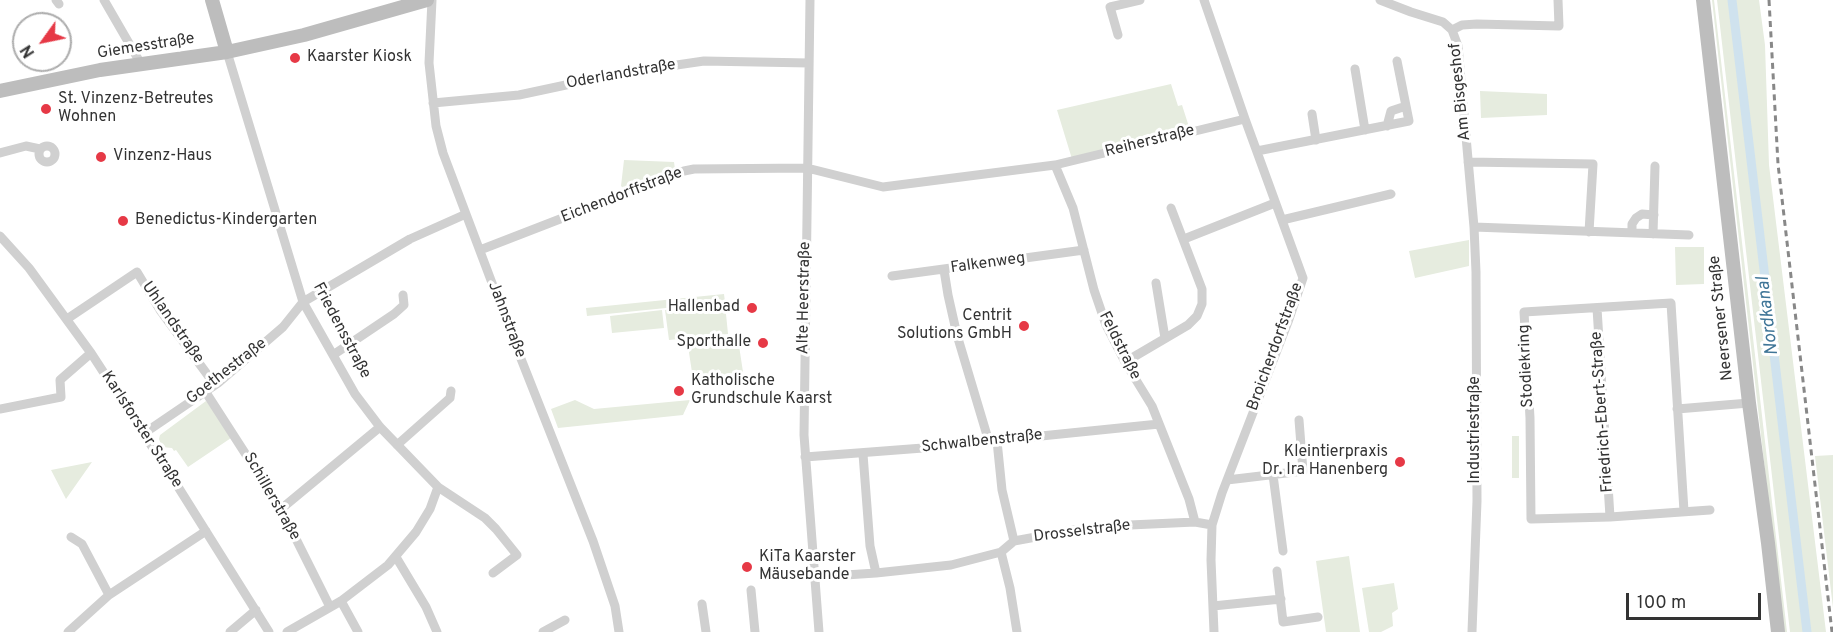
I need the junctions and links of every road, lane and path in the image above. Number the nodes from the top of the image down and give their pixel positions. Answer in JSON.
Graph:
{"nodes":[{"id":1,"x":104,"y":0,"type":"edge"},
{"id":2,"x":212,"y":0,"type":"edge"},
{"id":3,"x":427,"y":0,"type":"edge"},
{"id":4,"x":432,"y":0,"type":"edge"},
{"id":5,"x":810,"y":0,"type":"edge"},
{"id":6,"x":1140,"y":0,"type":"edge"},
{"id":7,"x":1204,"y":0,"type":"edge"},
{"id":8,"x":1380,"y":0,"type":"edge"},
{"id":9,"x":1558,"y":0,"type":"edge"},
{"id":10,"x":1703,"y":0,"type":"edge"},
{"id":11,"x":1452,"y":30,"type":"junction"},
{"id":12,"x":1118,"y":35,"type":"dead end"},
{"id":13,"x":227,"y":52,"type":"junction"},
{"id":14,"x":1397,"y":61,"type":"dead end"},
{"id":15,"x":809,"y":63,"type":"junction"},
{"id":16,"x":141,"y":64,"type":"junction"},
{"id":17,"x":1355,"y":69,"type":"dead end"},
{"id":18,"x":0,"y":91,"type":"edge"},
{"id":19,"x":433,"y":102,"type":"junction"},
{"id":20,"x":1406,"y":106,"type":"junction"},
{"id":21,"x":1312,"y":114,"type":"dead end"},
{"id":22,"x":1245,"y":119,"type":"junction"},
{"id":23,"x":1387,"y":126,"type":"junction"},
{"id":24,"x":1365,"y":130,"type":"junction"},
{"id":25,"x":1316,"y":140,"type":"junction"},
{"id":26,"x":40,"y":149,"type":"dead end"},
{"id":27,"x":1257,"y":151,"type":"junction"},
{"id":28,"x":0,"y":153,"type":"edge"},
{"id":29,"x":1468,"y":162,"type":"junction"},
{"id":30,"x":1055,"y":165,"type":"junction"},
{"id":31,"x":1655,"y":166,"type":"dead end"},
{"id":32,"x":807,"y":168,"type":"junction"},
{"id":33,"x":1391,"y":194,"type":"dead end"},
{"id":34,"x":1275,"y":203,"type":"junction"},
{"id":35,"x":1171,"y":208,"type":"dead end"},
{"id":36,"x":466,"y":214,"type":"junction"},
{"id":37,"x":1654,"y":214,"type":"junction"},
{"id":38,"x":1282,"y":220,"type":"junction"},
{"id":39,"x":1474,"y":227,"type":"junction"},
{"id":40,"x":1589,"y":232,"type":"junction"},
{"id":41,"x":1632,"y":233,"type":"junction"},
{"id":42,"x":1653,"y":234,"type":"junction"},
{"id":43,"x":0,"y":236,"type":"edge"},
{"id":44,"x":1689,"y":236,"type":"dead end"},
{"id":45,"x":1184,"y":239,"type":"junction"},
{"id":46,"x":480,"y":250,"type":"junction"},
{"id":47,"x":1084,"y":250,"type":"junction"},
{"id":48,"x":944,"y":270,"type":"junction"},
{"id":49,"x":892,"y":276,"type":"dead end"},
{"id":50,"x":1156,"y":283,"type":"dead end"},
{"id":51,"x":403,"y":295,"type":"dead end"},
{"id":52,"x":303,"y":302,"type":"junction"},
{"id":53,"x":1597,"y":308,"type":"junction"},
{"id":54,"x":67,"y":319,"type":"junction"},
{"id":55,"x":1165,"y":338,"type":"junction"},
{"id":56,"x":91,"y":353,"type":"junction"},
{"id":57,"x":333,"y":355,"type":"junction"},
{"id":58,"x":1125,"y":362,"type":"junction"},
{"id":59,"x":215,"y":385,"type":"junction"},
{"id":60,"x":451,"y":391,"type":"dead end"},
{"id":61,"x":205,"y":392,"type":"junction"},
{"id":62,"x":1749,"y":403,"type":"junction"},
{"id":63,"x":1677,"y":409,"type":"junction"},
{"id":64,"x":0,"y":410,"type":"edge"},
{"id":65,"x":1299,"y":420,"type":"dead end"},
{"id":66,"x":1159,"y":423,"type":"junction"},
{"id":67,"x":380,"y":427,"type":"junction"},
{"id":68,"x":143,"y":434,"type":"junction"},
{"id":69,"x":993,"y":441,"type":"junction"},
{"id":70,"x":397,"y":445,"type":"junction"},
{"id":71,"x":863,"y":454,"type":"junction"},
{"id":72,"x":805,"y":457,"type":"junction"},
{"id":73,"x":1274,"y":475,"type":"junction"},
{"id":74,"x":1227,"y":480,"type":"junction"},
{"id":75,"x":438,"y":487,"type":"junction"},
{"id":76,"x":281,"y":509,"type":"junction"},
{"id":77,"x":1710,"y":510,"type":"dead end"},
{"id":78,"x":1684,"y":511,"type":"junction"},
{"id":79,"x":1610,"y":517,"type":"junction"},
{"id":80,"x":1195,"y":522,"type":"junction"},
{"id":81,"x":1212,"y":525,"type":"junction"},
{"id":82,"x":206,"y":531,"type":"junction"},
{"id":83,"x":71,"y":537,"type":"dead end"},
{"id":84,"x":1014,"y":541,"type":"junction"},
{"id":85,"x":1283,"y":551,"type":"dead end"},
{"id":86,"x":1001,"y":552,"type":"junction"},
{"id":87,"x":396,"y":557,"type":"junction"},
{"id":88,"x":1277,"y":571,"type":"dead end"},
{"id":89,"x":493,"y":573,"type":"dead end"},
{"id":90,"x":876,"y":573,"type":"junction"},
{"id":91,"x":815,"y":577,"type":"junction"},
{"id":92,"x":752,"y":590,"type":"dead end"},
{"id":93,"x":109,"y":595,"type":"junction"},
{"id":94,"x":1281,"y":599,"type":"junction"},
{"id":95,"x":340,"y":602,"type":"junction"},
{"id":96,"x":702,"y":604,"type":"dead end"},
{"id":97,"x":1214,"y":606,"type":"junction"},
{"id":98,"x":330,"y":607,"type":"junction"},
{"id":99,"x":256,"y":610,"type":"junction"},
{"id":100,"x":1318,"y":617,"type":"dead end"},
{"id":101,"x":565,"y":620,"type":"dead end"},
{"id":102,"x":68,"y":632,"type":"edge"},
{"id":103,"x":230,"y":632,"type":"edge"},
{"id":104,"x":269,"y":632,"type":"edge"},
{"id":105,"x":286,"y":632,"type":"edge"},
{"id":106,"x":358,"y":632,"type":"edge"},
{"id":107,"x":436,"y":632,"type":"edge"},
{"id":108,"x":543,"y":632,"type":"edge"},
{"id":109,"x":619,"y":632,"type":"edge"},
{"id":110,"x":706,"y":632,"type":"edge"},
{"id":111,"x":754,"y":632,"type":"edge"},
{"id":112,"x":819,"y":632,"type":"edge"},
{"id":113,"x":1017,"y":632,"type":"edge"},
{"id":114,"x":1214,"y":632,"type":"edge"},
{"id":115,"x":1472,"y":632,"type":"edge"},
{"id":116,"x":1778,"y":632,"type":"edge"}],
"edges":[{"from":1,"to":16,"type":"street"},
{"from":2,"to":13,"type":"main road","name":"Friedensstraße"},
{"from":3,"to":13,"type":"main road","name":"Giemesstraße"},
{"from":4,"to":19,"type":"street","name":"Jahnstraße"},
{"from":5,"to":15,"type":"street","name":"Alte Heerstraße"},
{"from":6,"to":12,"type":"street"},
{"from":7,"to":22,"type":"street","name":"Broicherdorfstraße"},
{"from":8,"to":11,"type":"street","name":"Am Bisgeshof"},
{"from":9,"to":11,"type":"street"},
{"from":10,"to":62,"type":"main road","name":"Neersener Straße"},
{"from":11,"to":29,"type":"street","name":"Am Bisgeshof"},
{"from":13,"to":16,"type":"main road","name":"Giemesstraße"},
{"from":13,"to":52,"type":"street","name":"Friedensstraße"},
{"from":14,"to":20,"type":"street"},
{"from":15,"to":19,"type":"street","name":"Oderlandstraße"},
{"from":15,"to":32,"type":"street","name":"Alte Heerstraße"},
{"from":16,"to":18,"type":"main road","name":"Giemesstraße"},
{"from":17,"to":24,"type":"street"},
{"from":19,"to":36,"type":"street","name":"Jahnstraße"},
{"from":20,"to":23,"type":"street"},
{"from":20,"to":23,"type":"street"},
{"from":21,"to":25,"type":"street"},
{"from":22,"to":27,"type":"street","name":"Broicherdorfstraße"},
{"from":22,"to":30,"type":"street","name":"Reiherstraße"},
{"from":23,"to":24,"type":"street"},
{"from":24,"to":25,"type":"street"},
{"from":25,"to":27,"type":"street"},
{"from":26,"to":28,"type":"street"},
{"from":27,"to":34,"type":"street","name":"Broicherdorfstraße"},
{"from":29,"to":39,"type":"street","name":"Am Bisgeshof"},
{"from":29,"to":40,"type":"street","name":"Am Bisgeshof"},
{"from":30,"to":32,"type":"street","name":"Eichendorffstraße"},
{"from":30,"to":47,"type":"street","name":"Feldstraße"},
{"from":31,"to":37,"type":"street"},
{"from":32,"to":46,"type":"street","name":"Eichendorffstraße"},
{"from":32,"to":72,"type":"street","name":"Alte Heerstraße"},
{"from":33,"to":38,"type":"street"},
{"from":34,"to":38,"type":"street","name":"Broicherdorfstraße"},
{"from":34,"to":45,"type":"street"},
{"from":35,"to":45,"type":"street"},
{"from":36,"to":46,"type":"street","name":"Jahnstraße"},
{"from":36,"to":52,"type":"street"},
{"from":37,"to":41,"type":"street"},
{"from":37,"to":42,"type":"street"},
{"from":38,"to":74,"type":"street","name":"Broicherdorfstraße"},
{"from":39,"to":40,"type":"street"},
{"from":39,"to":115,"type":"street","name":"Industriestraße"},
{"from":40,"to":41,"type":"street"},
{"from":41,"to":42,"type":"street"},
{"from":42,"to":44,"type":"street"},
{"from":43,"to":54,"type":"street","name":"Karlsforster Straße"},
{"from":45,"to":55,"type":"street"},
{"from":46,"to":109,"type":"street","name":"Jahnstraße"},
{"from":47,"to":48,"type":"street","name":"Falkenweg"},
{"from":47,"to":58,"type":"street","name":"Feldstraße"},
{"from":48,"to":49,"type":"street","name":"Falkenweg"},
{"from":48,"to":69,"type":"street"},
{"from":50,"to":55,"type":"street"},
{"from":51,"to":57,"type":"street"},
{"from":52,"to":57,"type":"street","name":"Friedensstraße"},
{"from":52,"to":59,"type":"street","name":"Goethestraße"},
{"from":53,"to":63,"type":"street","name":"Stodiekring"},
{"from":53,"to":79,"type":"street","name":"Friedrich-Ebert-Straße"},
{"from":53,"to":79,"type":"street","name":"Stodiekring"},
{"from":54,"to":56,"type":"street","name":"Karlsforster Straße"},
{"from":54,"to":59,"type":"street","name":"Uhlandstraße"},
{"from":55,"to":58,"type":"street"},
{"from":56,"to":64,"type":"street"},
{"from":56,"to":68,"type":"street","name":"Karlsforster Straße"},
{"from":57,"to":67,"type":"street","name":"Friedensstraße"},
{"from":58,"to":66,"type":"street","name":"Feldstraße"},
{"from":59,"to":61,"type":"street","name":"Goethestraße"},
{"from":60,"to":70,"type":"street"},
{"from":61,"to":68,"type":"street","name":"Goethestraße"},
{"from":61,"to":76,"type":"street","name":"Schillerstraße"},
{"from":62,"to":63,"type":"street"},
{"from":62,"to":116,"type":"main road","name":"Neersener Straße"},
{"from":63,"to":78,"type":"street","name":"Stodiekring"},
{"from":65,"to":73,"type":"street"},
{"from":66,"to":69,"type":"street","name":"Schwalbenstraße"},
{"from":66,"to":80,"type":"street","name":"Feldstraße"},
{"from":67,"to":70,"type":"street","name":"Friedensstraße"},
{"from":67,"to":76,"type":"street"},
{"from":68,"to":82,"type":"street","name":"Karlsforster Straße"},
{"from":69,"to":71,"type":"street","name":"Schwalbenstraße"},
{"from":69,"to":84,"type":"street"},
{"from":70,"to":75,"type":"street","name":"Friedensstraße"},
{"from":71,"to":72,"type":"street","name":"Schwalbenstraße"},
{"from":71,"to":90,"type":"street"},
{"from":72,"to":91,"type":"street","name":"Alte Heerstraße"},
{"from":73,"to":74,"type":"street"},
{"from":73,"to":85,"type":"street"},
{"from":74,"to":81,"type":"street","name":"Broicherdorfstraße"},
{"from":75,"to":87,"type":"street"},
{"from":75,"to":89,"type":"street","name":"Friedensstraße"},
{"from":76,"to":98,"type":"street","name":"Schillerstraße"},
{"from":77,"to":78,"type":"street","name":"Stodiekring"},
{"from":78,"to":79,"type":"street","name":"Stodiekring"},
{"from":80,"to":81,"type":"street","name":"Drosselstraße"},
{"from":80,"to":84,"type":"street","name":"Drosselstraße"},
{"from":81,"to":97,"type":"street","name":"Broicherdorfstraße"},
{"from":82,"to":93,"type":"street"},
{"from":82,"to":99,"type":"street","name":"Karlsforster Straße"},
{"from":83,"to":93,"type":"street"},
{"from":84,"to":86,"type":"street","name":"Drosselstraße"},
{"from":86,"to":90,"type":"street","name":"Drosselstraße"},
{"from":86,"to":113,"type":"street"},
{"from":87,"to":95,"type":"street"},
{"from":87,"to":107,"type":"street"},
{"from":88,"to":94,"type":"street"},
{"from":90,"to":91,"type":"street","name":"Drosselstraße"},
{"from":91,"to":112,"type":"street","name":"Alte Heerstraße"},
{"from":92,"to":111,"type":"street"},
{"from":93,"to":102,"type":"street"},
{"from":94,"to":97,"type":"street"},
{"from":94,"to":100,"type":"street"},
{"from":95,"to":98,"type":"street"},
{"from":95,"to":106,"type":"street"},
{"from":96,"to":110,"type":"street"},
{"from":97,"to":114,"type":"street","name":"Broicherdorfstraße"},
{"from":98,"to":105,"type":"street"},
{"from":99,"to":103,"type":"street"},
{"from":99,"to":104,"type":"street","name":"Karlsforster Straße"},
{"from":101,"to":108,"type":"street"}]}
